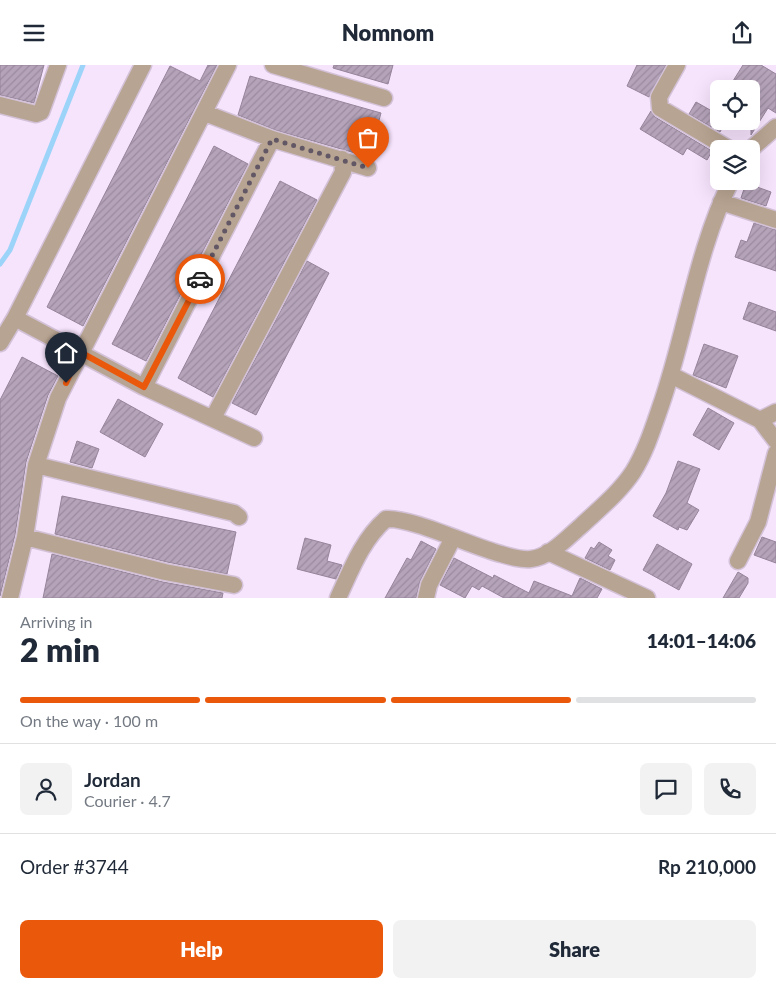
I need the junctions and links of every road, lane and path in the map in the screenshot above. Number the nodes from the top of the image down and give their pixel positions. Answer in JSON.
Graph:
{"nodes":[{"id":1,"x":58,"y":65,"type":"edge"},
{"id":2,"x":143,"y":65,"type":"edge"},
{"id":3,"x":228,"y":65,"type":"edge"},
{"id":4,"x":273,"y":65,"type":"edge"},
{"id":5,"x":677,"y":65,"type":"edge"},
{"id":6,"x":384,"y":97,"type":"dead end"},
{"id":7,"x":0,"y":105,"type":"edge"},
{"id":8,"x":205,"y":113,"type":"junction"},
{"id":9,"x":776,"y":127,"type":"edge"},
{"id":10,"x":272,"y":139,"type":"junction"},
{"id":11,"x":714,"y":140,"type":"edge"},
{"id":12,"x":760,"y":141,"type":"edge"},
{"id":13,"x":342,"y":159,"type":"junction"},
{"id":14,"x":368,"y":168,"type":"dead end"},
{"id":15,"x":727,"y":190,"type":"edge"},
{"id":16,"x":721,"y":202,"type":"junction"},
{"id":17,"x":776,"y":220,"type":"edge"},
{"id":18,"x":15,"y":318,"type":"junction"},
{"id":19,"x":0,"y":343,"type":"edge"},
{"id":20,"x":80,"y":352,"type":"junction"},
{"id":21,"x":671,"y":375,"type":"junction"},
{"id":22,"x":144,"y":387,"type":"junction"},
{"id":23,"x":776,"y":412,"type":"edge"},
{"id":24,"x":213,"y":419,"type":"junction"},
{"id":25,"x":760,"y":420,"type":"junction"},
{"id":26,"x":254,"y":438,"type":"dead end"},
{"id":27,"x":776,"y":441,"type":"edge"},
{"id":28,"x":776,"y":453,"type":"edge"},
{"id":29,"x":36,"y":465,"type":"junction"},
{"id":30,"x":239,"y":517,"type":"dead end"},
{"id":31,"x":25,"y":537,"type":"junction"},
{"id":32,"x":453,"y":538,"type":"junction"},
{"id":33,"x":548,"y":552,"type":"junction"},
{"id":34,"x":738,"y":561,"type":"dead end"},
{"id":35,"x":234,"y":585,"type":"dead end"},
{"id":36,"x":10,"y":598,"type":"edge"},
{"id":37,"x":338,"y":598,"type":"edge"},
{"id":38,"x":426,"y":598,"type":"edge"},
{"id":39,"x":647,"y":598,"type":"edge"}],
"edges":[{"from":1,"to":7,"type":"street"},
{"from":2,"to":18,"type":"street"},
{"from":3,"to":8,"type":"street"},
{"from":4,"to":6,"type":"street"},
{"from":5,"to":11,"type":"street"},
{"from":8,"to":10,"type":"street"},
{"from":8,"to":20,"type":"street"},
{"from":9,"to":12,"type":"street"},
{"from":10,"to":13,"type":"street"},
{"from":10,"to":22,"type":"street"},
{"from":13,"to":14,"type":"street"},
{"from":13,"to":24,"type":"street"},
{"from":15,"to":16,"type":"street"},
{"from":16,"to":17,"type":"street"},
{"from":16,"to":21,"type":"street"},
{"from":18,"to":19,"type":"street"},
{"from":18,"to":20,"type":"street"},
{"from":20,"to":22,"type":"street"},
{"from":20,"to":29,"type":"street"},
{"from":21,"to":25,"type":"street"},
{"from":21,"to":33,"type":"street"},
{"from":22,"to":24,"type":"street"},
{"from":23,"to":25,"type":"street"},
{"from":24,"to":26,"type":"street"},
{"from":25,"to":27,"type":"street"},
{"from":28,"to":34,"type":"street"},
{"from":29,"to":30,"type":"street"},
{"from":29,"to":31,"type":"street"},
{"from":31,"to":35,"type":"street"},
{"from":31,"to":36,"type":"street"},
{"from":32,"to":33,"type":"street"},
{"from":32,"to":37,"type":"street"},
{"from":32,"to":38,"type":"street"},
{"from":33,"to":39,"type":"street"}]}
